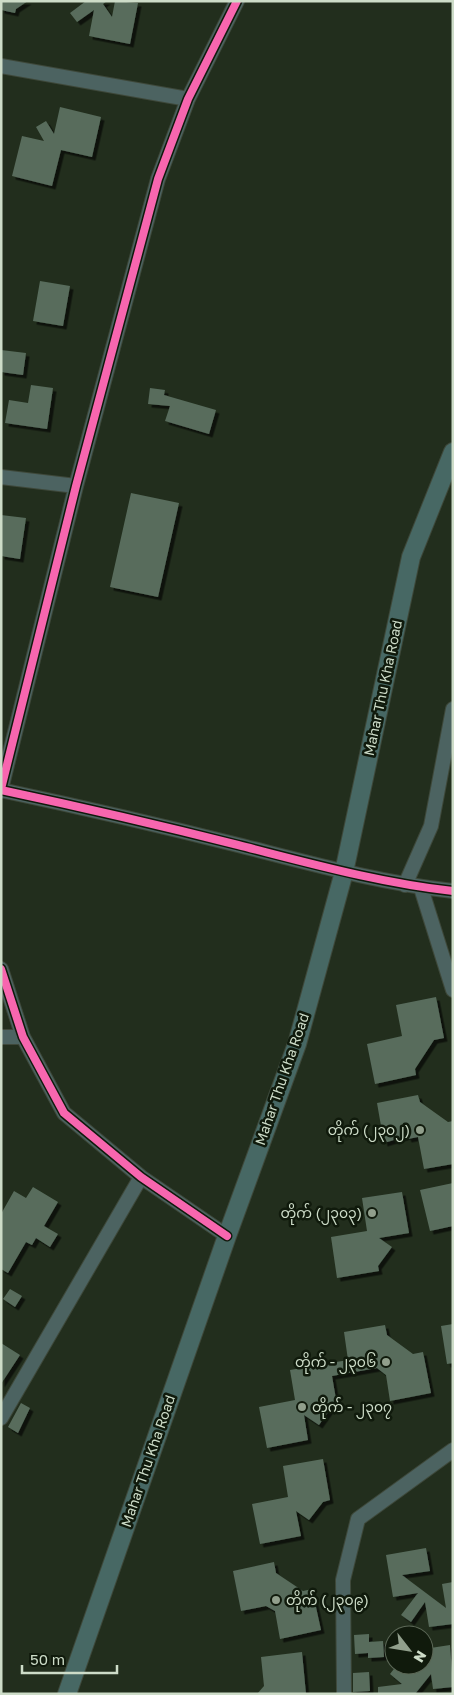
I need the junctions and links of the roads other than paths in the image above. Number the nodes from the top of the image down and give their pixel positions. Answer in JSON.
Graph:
{"nodes":[{"id":1,"x":237,"y":1,"type":"edge"},
{"id":2,"x":1,"y":66,"type":"edge"},
{"id":3,"x":188,"y":99,"type":"junction"},
{"id":4,"x":453,"y":452,"type":"edge"},
{"id":5,"x":1,"y":477,"type":"edge"},
{"id":6,"x":76,"y":486,"type":"junction"},
{"id":7,"x":453,"y":708,"type":"edge"},
{"id":8,"x":1,"y":790,"type":"edge"},
{"id":9,"x":344,"y":872,"type":"junction"},
{"id":10,"x":405,"y":885,"type":"junction"},
{"id":11,"x":421,"y":888,"type":"junction"},
{"id":12,"x":453,"y":891,"type":"edge"},
{"id":13,"x":1,"y":969,"type":"edge"},
{"id":14,"x":453,"y":990,"type":"edge"},
{"id":15,"x":1,"y":1037,"type":"edge"},
{"id":16,"x":23,"y":1037,"type":"junction"},
{"id":17,"x":141,"y":1177,"type":"junction"},
{"id":18,"x":227,"y":1236,"type":"junction"},
{"id":19,"x":1,"y":1418,"type":"edge"},
{"id":20,"x":453,"y":1450,"type":"edge"},
{"id":21,"x":67,"y":1694,"type":"edge"},
{"id":22,"x":344,"y":1694,"type":"edge"}],
"edges":[{"from":1,"to":3,"type":"street"},
{"from":2,"to":3,"type":"street"},
{"from":3,"to":6,"type":"street"},
{"from":4,"to":9,"type":"main road","name":"Mahar Thu Kha Road"},
{"from":5,"to":6,"type":"street"},
{"from":6,"to":8,"type":"street"},
{"from":7,"to":10,"type":"street"},
{"from":8,"to":9,"type":"street"},
{"from":9,"to":10,"type":"street"},
{"from":9,"to":18,"type":"main road","name":"Mahar Thu Kha Road"},
{"from":10,"to":11,"type":"street"},
{"from":11,"to":12,"type":"street"},
{"from":11,"to":14,"type":"street"},
{"from":13,"to":16,"type":"street"},
{"from":15,"to":16,"type":"street"},
{"from":16,"to":17,"type":"street"},
{"from":17,"to":18,"type":"street"},
{"from":17,"to":19,"type":"street"},
{"from":18,"to":21,"type":"main road","name":"Mahar Thu Kha Road"},
{"from":20,"to":22,"type":"street"}]}
